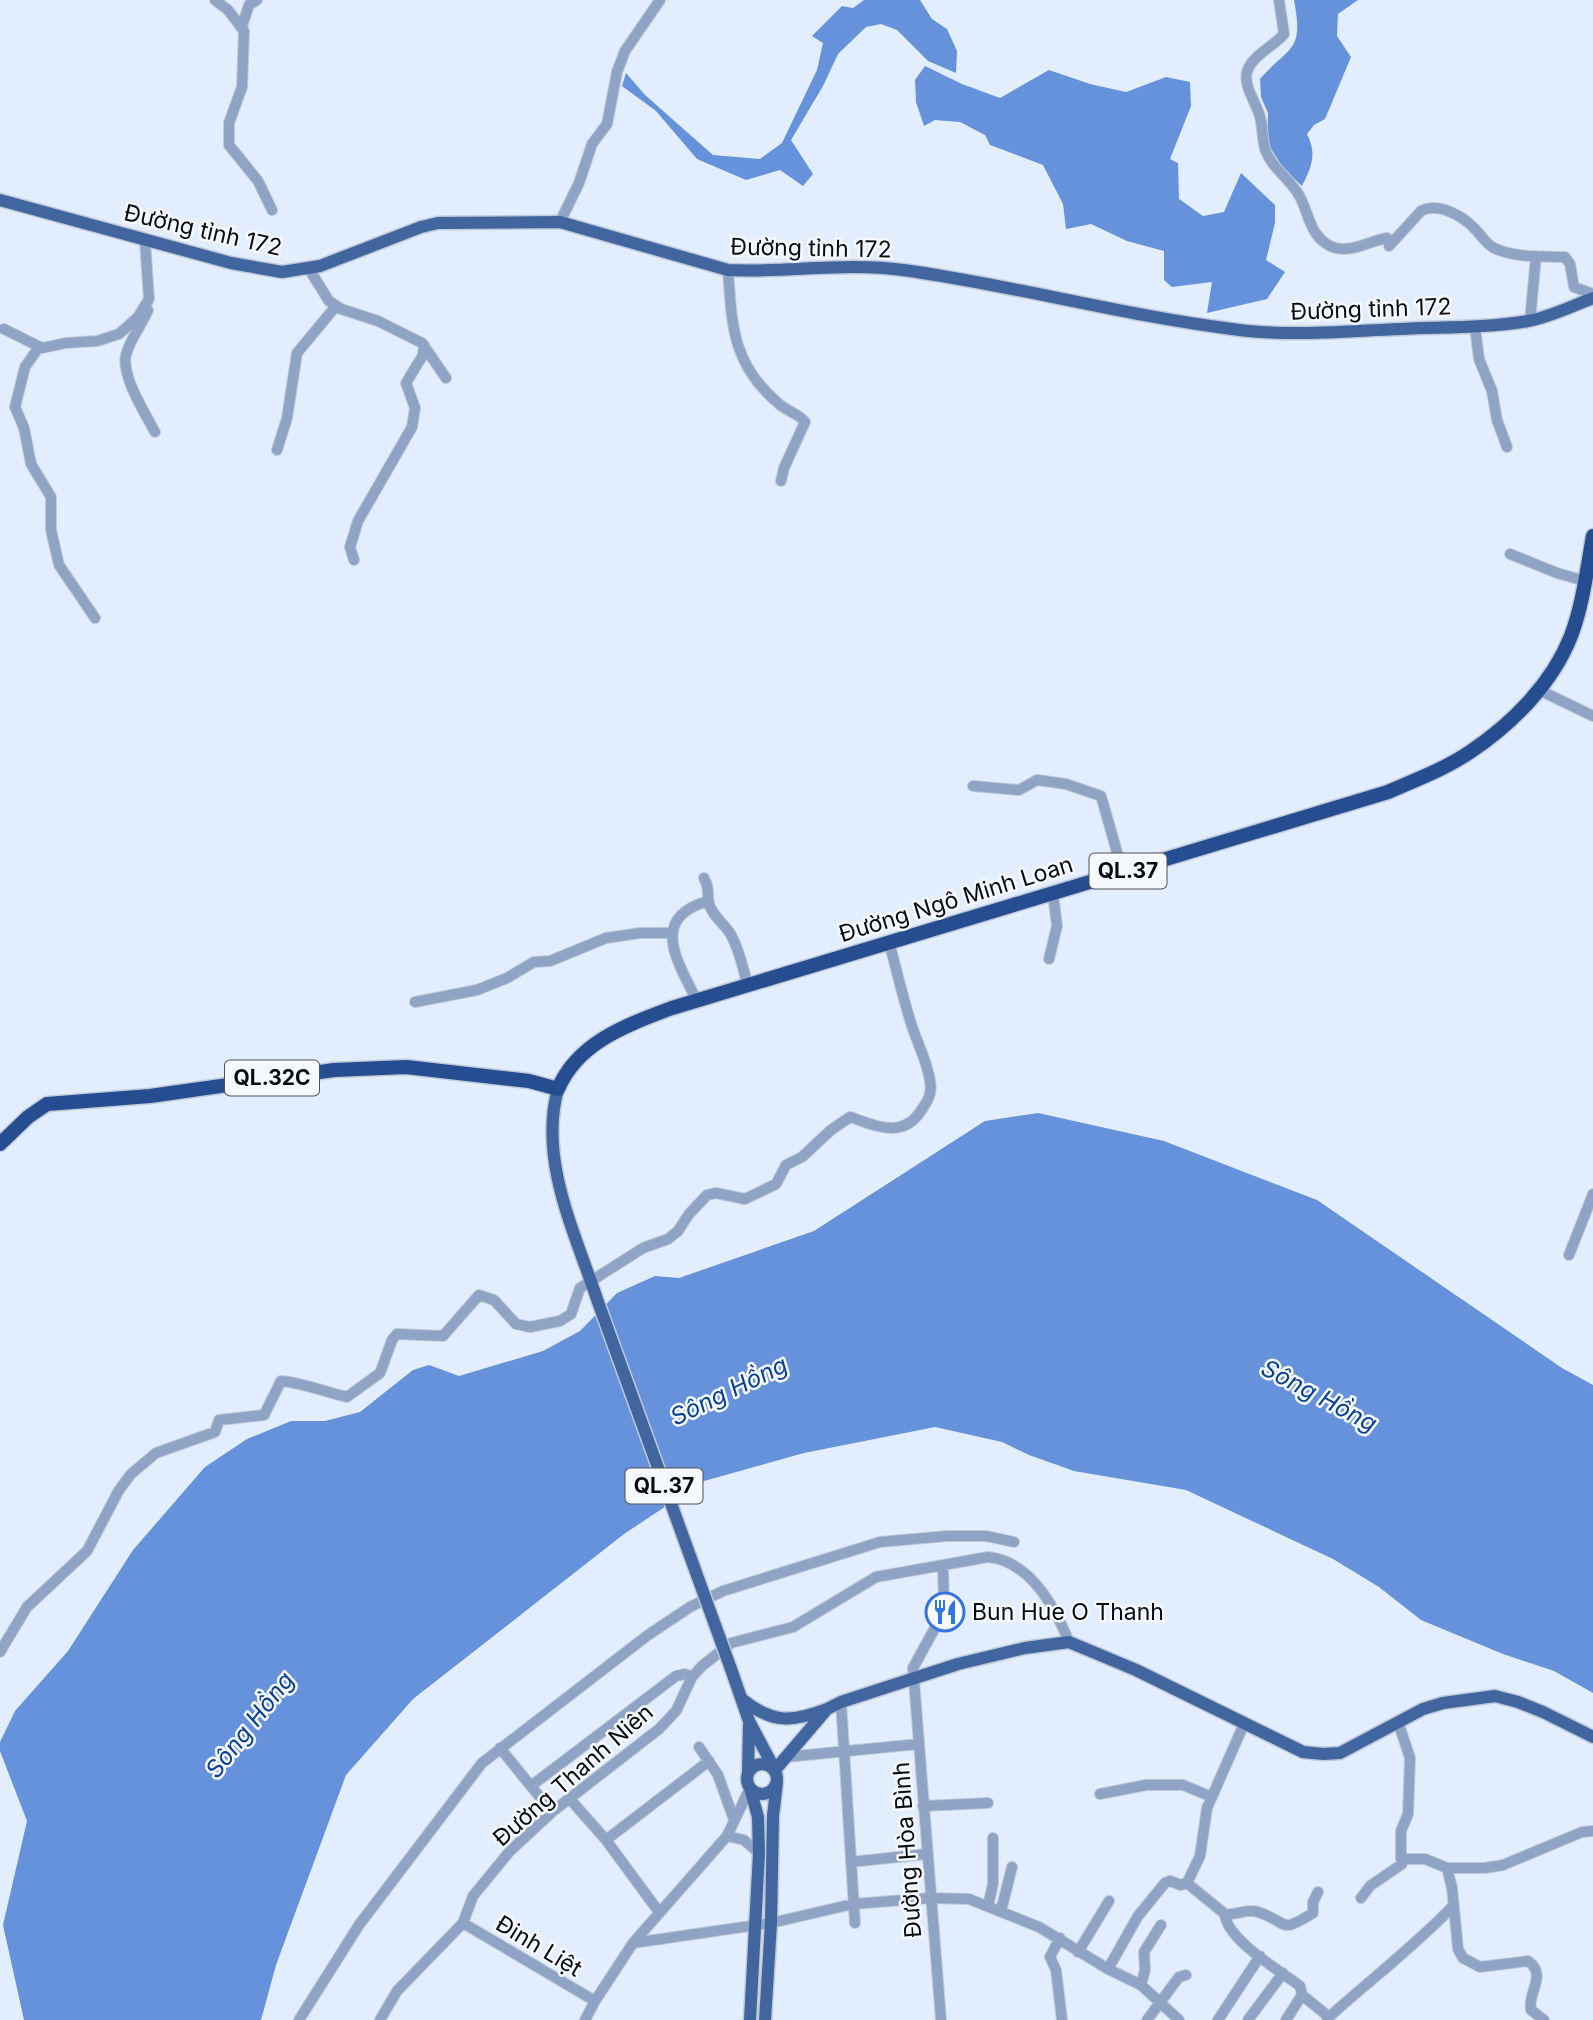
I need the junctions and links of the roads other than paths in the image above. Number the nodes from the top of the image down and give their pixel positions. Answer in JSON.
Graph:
{"nodes":[{"id":1,"x":215,"y":0,"type":"edge"},
{"id":2,"x":257,"y":0,"type":"edge"},
{"id":3,"x":660,"y":0,"type":"edge"},
{"id":4,"x":1279,"y":0,"type":"edge"},
{"id":5,"x":242,"y":26,"type":"junction"},
{"id":6,"x":0,"y":200,"type":"edge"},
{"id":7,"x":272,"y":209,"type":"dead end"},
{"id":8,"x":560,"y":222,"type":"junction"},
{"id":9,"x":145,"y":241,"type":"junction"},
{"id":10,"x":1536,"y":256,"type":"junction"},
{"id":11,"x":309,"y":269,"type":"junction"},
{"id":12,"x":728,"y":270,"type":"junction"},
{"id":13,"x":1593,"y":296,"type":"edge"},
{"id":14,"x":149,"y":299,"type":"junction"},
{"id":15,"x":336,"y":306,"type":"junction"},
{"id":16,"x":1530,"y":321,"type":"junction"},
{"id":17,"x":1475,"y":327,"type":"junction"},
{"id":18,"x":4,"y":329,"type":"dead end"},
{"id":19,"x":424,"y":345,"type":"junction"},
{"id":20,"x":38,"y":347,"type":"junction"},
{"id":21,"x":446,"y":378,"type":"dead end"},
{"id":22,"x":155,"y":432,"type":"dead end"},
{"id":23,"x":1507,"y":447,"type":"dead end"},
{"id":24,"x":277,"y":450,"type":"dead end"},
{"id":25,"x":781,"y":481,"type":"dead end"},
{"id":26,"x":1593,"y":536,"type":"edge"},
{"id":27,"x":1510,"y":554,"type":"dead end"},
{"id":28,"x":355,"y":560,"type":"dead end"},
{"id":29,"x":1587,"y":586,"type":"edge"},
{"id":30,"x":95,"y":618,"type":"dead end"},
{"id":31,"x":1539,"y":690,"type":"junction"},
{"id":32,"x":1593,"y":716,"type":"edge"},
{"id":33,"x":973,"y":786,"type":"dead end"},
{"id":34,"x":1123,"y":873,"type":"junction"},
{"id":35,"x":704,"y":878,"type":"dead end"},
{"id":36,"x":1053,"y":894,"type":"junction"},
{"id":37,"x":708,"y":901,"type":"junction"},
{"id":38,"x":671,"y":933,"type":"junction"},
{"id":39,"x":889,"y":942,"type":"junction"},
{"id":40,"x":1049,"y":960,"type":"dead end"},
{"id":41,"x":748,"y":986,"type":"junction"},
{"id":42,"x":697,"y":1001,"type":"junction"},
{"id":43,"x":415,"y":1002,"type":"dead end"},
{"id":44,"x":558,"y":1089,"type":"junction"},
{"id":45,"x":0,"y":1144,"type":"edge"},
{"id":46,"x":1593,"y":1194,"type":"edge"},
{"id":47,"x":1569,"y":1255,"type":"dead end"},
{"id":48,"x":591,"y":1280,"type":"junction"},
{"id":49,"x":1014,"y":1542,"type":"dead end"},
{"id":50,"x":943,"y":1565,"type":"junction"},
{"id":51,"x":1069,"y":1642,"type":"junction"},
{"id":52,"x":0,"y":1652,"type":"edge"},
{"id":53,"x":692,"y":1677,"type":"junction"},
{"id":54,"x":915,"y":1677,"type":"junction"},
{"id":55,"x":741,"y":1699,"type":"junction"},
{"id":56,"x":841,"y":1702,"type":"junction"},
{"id":57,"x":827,"y":1709,"type":"junction"},
{"id":58,"x":749,"y":1721,"type":"junction"},
{"id":59,"x":1398,"y":1722,"type":"junction"},
{"id":60,"x":1244,"y":1724,"type":"junction"},
{"id":61,"x":1593,"y":1737,"type":"edge"},
{"id":62,"x":919,"y":1744,"type":"junction"},
{"id":63,"x":699,"y":1747,"type":"dead end"},
{"id":64,"x":500,"y":1748,"type":"junction"},
{"id":65,"x":844,"y":1751,"type":"junction"},
{"id":66,"x":786,"y":1757,"type":"junction"},
{"id":67,"x":709,"y":1761,"type":"junction"},
{"id":68,"x":748,"y":1774,"type":"junction"},
{"id":69,"x":776,"y":1776,"type":"junction"},
{"id":70,"x":530,"y":1786,"type":"junction"},
{"id":71,"x":750,"y":1788,"type":"junction"},
{"id":72,"x":1100,"y":1794,"type":"dead end"},
{"id":73,"x":1212,"y":1797,"type":"junction"},
{"id":74,"x":569,"y":1798,"type":"junction"},
{"id":75,"x":988,"y":1802,"type":"dead end"},
{"id":76,"x":923,"y":1806,"type":"junction"},
{"id":77,"x":552,"y":1812,"type":"junction"},
{"id":78,"x":734,"y":1821,"type":"junction"},
{"id":79,"x":1593,"y":1831,"type":"edge"},
{"id":80,"x":727,"y":1836,"type":"junction"},
{"id":81,"x":993,"y":1838,"type":"dead end"},
{"id":82,"x":606,"y":1840,"type":"junction"},
{"id":83,"x":759,"y":1853,"type":"junction"},
{"id":84,"x":926,"y":1854,"type":"junction"},
{"id":85,"x":851,"y":1862,"type":"junction"},
{"id":86,"x":1402,"y":1864,"type":"dead end"},
{"id":87,"x":1012,"y":1867,"type":"dead end"},
{"id":88,"x":1447,"y":1868,"type":"junction"},
{"id":89,"x":1186,"y":1883,"type":"junction"},
{"id":90,"x":1318,"y":1892,"type":"dead end"},
{"id":91,"x":930,"y":1898,"type":"junction"},
{"id":92,"x":1361,"y":1898,"type":"dead end"},
{"id":93,"x":1110,"y":1901,"type":"dead end"},
{"id":94,"x":853,"y":1904,"type":"junction"},
{"id":95,"x":988,"y":1906,"type":"junction"},
{"id":96,"x":1453,"y":1906,"type":"junction"},
{"id":97,"x":1001,"y":1911,"type":"junction"},
{"id":98,"x":659,"y":1912,"type":"junction"},
{"id":99,"x":1225,"y":1914,"type":"junction"},
{"id":100,"x":463,"y":1923,"type":"junction"},
{"id":101,"x":771,"y":1923,"type":"junction"},
{"id":102,"x":855,"y":1923,"type":"dead end"},
{"id":103,"x":1161,"y":1925,"type":"dead end"},
{"id":104,"x":755,"y":1926,"type":"junction"},
{"id":105,"x":1060,"y":1938,"type":"junction"},
{"id":106,"x":633,"y":1943,"type":"junction"},
{"id":107,"x":1078,"y":1952,"type":"junction"},
{"id":108,"x":1260,"y":1956,"type":"junction"},
{"id":109,"x":1108,"y":1969,"type":"junction"},
{"id":110,"x":1283,"y":1973,"type":"junction"},
{"id":111,"x":1186,"y":1975,"type":"dead end"},
{"id":112,"x":1141,"y":1985,"type":"junction"},
{"id":113,"x":1301,"y":1995,"type":"junction"},
{"id":114,"x":594,"y":2001,"type":"junction"},
{"id":115,"x":1160,"y":2004,"type":"junction"},
{"id":116,"x":1328,"y":2019,"type":"edge"},
{"id":117,"x":299,"y":2020,"type":"edge"},
{"id":118,"x":380,"y":2020,"type":"edge"},
{"id":119,"x":585,"y":2020,"type":"edge"},
{"id":120,"x":750,"y":2020,"type":"edge"},
{"id":121,"x":765,"y":2020,"type":"edge"},
{"id":122,"x":941,"y":2020,"type":"edge"},
{"id":123,"x":1062,"y":2020,"type":"edge"},
{"id":124,"x":1147,"y":2020,"type":"edge"},
{"id":125,"x":1179,"y":2020,"type":"edge"},
{"id":126,"x":1218,"y":2020,"type":"edge"},
{"id":127,"x":1248,"y":2020,"type":"edge"},
{"id":128,"x":1286,"y":2020,"type":"edge"},
{"id":129,"x":1544,"y":2020,"type":"edge"}],
"edges":[{"from":1,"to":5,"type":"street"},
{"from":2,"to":5,"type":"street"},
{"from":3,"to":8,"type":"street"},
{"from":4,"to":10,"type":"street"},
{"from":5,"to":7,"type":"street"},
{"from":6,"to":9,"type":"main road","name":"Đường tỉnh 172"},
{"from":8,"to":11,"type":"main road","name":"Đường tỉnh 172"},
{"from":8,"to":12,"type":"main road","name":"Đường tỉnh 172"},
{"from":9,"to":11,"type":"main road","name":"Đường tỉnh 172"},
{"from":9,"to":14,"type":"street"},
{"from":10,"to":13,"type":"street"},
{"from":10,"to":16,"type":"street"},
{"from":11,"to":15,"type":"street"},
{"from":12,"to":17,"type":"main road","name":"Đường tỉnh 172"},
{"from":12,"to":25,"type":"street"},
{"from":13,"to":16,"type":"main road","name":"Đường tỉnh 172"},
{"from":14,"to":20,"type":"street"},
{"from":14,"to":22,"type":"street"},
{"from":15,"to":19,"type":"street"},
{"from":15,"to":24,"type":"street"},
{"from":16,"to":17,"type":"main road","name":"Đường tỉnh 172"},
{"from":17,"to":23,"type":"street"},
{"from":18,"to":20,"type":"street"},
{"from":19,"to":21,"type":"street"},
{"from":19,"to":28,"type":"street"},
{"from":20,"to":30,"type":"street"},
{"from":26,"to":29,"type":"highway","name":"Đường Ngô Minh Loan","number":"QL.37"},
{"from":27,"to":29,"type":"street"},
{"from":29,"to":31,"type":"highway","name":"Đường Ngô Minh Loan","number":"QL.37"},
{"from":31,"to":32,"type":"street"},
{"from":31,"to":34,"type":"highway","name":"Đường Ngô Minh Loan","number":"QL.37"},
{"from":33,"to":34,"type":"street"},
{"from":34,"to":36,"type":"highway","name":"Đường Ngô Minh Loan","number":"QL.37"},
{"from":35,"to":37,"type":"street"},
{"from":36,"to":39,"type":"highway","name":"Đường Ngô Minh Loan","number":"QL.37"},
{"from":36,"to":40,"type":"street"},
{"from":37,"to":38,"type":"street"},
{"from":37,"to":41,"type":"street"},
{"from":38,"to":42,"type":"street"},
{"from":38,"to":43,"type":"street"},
{"from":39,"to":41,"type":"highway","name":"Đường Ngô Minh Loan","number":"QL.37"},
{"from":39,"to":48,"type":"street"},
{"from":41,"to":42,"type":"highway","name":"Đường Ngô Minh Loan","number":"QL.37"},
{"from":42,"to":44,"type":"highway","name":"Đường Ngô Minh Loan","number":"QL.37"},
{"from":44,"to":45,"type":"highway","number":"QL.32C"},
{"from":44,"to":48,"type":"main road","name":"Đường Ngô Minh Loan","number":"QL.37"},
{"from":46,"to":47,"type":"street"},
{"from":48,"to":52,"type":"street"},
{"from":48,"to":55,"type":"main road","name":"Đường Ngô Minh Loan","number":"QL.37","bridge":true},
{"from":49,"to":64,"type":"street"},
{"from":50,"to":51,"type":"street","name":"Đường Thanh Niên"},
{"from":50,"to":53,"type":"street","name":"Đường Thanh Niên"},
{"from":50,"to":54,"type":"street"},
{"from":51,"to":54,"type":"main road"},
{"from":51,"to":60,"type":"main road"},
{"from":53,"to":70,"type":"street"},
{"from":53,"to":74,"type":"street","name":"Đường Thanh Niên"},
{"from":54,"to":56,"type":"main road"},
{"from":54,"to":62,"type":"street","name":"Đường Hòa Bình"},
{"from":55,"to":57,"type":"main road"},
{"from":55,"to":58,"type":"main road","number":"QL.37"},
{"from":56,"to":57,"type":"main road"},
{"from":56,"to":65,"type":"street"},
{"from":57,"to":66,"type":"main road"},
{"from":58,"to":68,"type":"main road"},
{"from":58,"to":69,"type":"main road"},
{"from":59,"to":60,"type":"main road"},
{"from":59,"to":61,"type":"main road"},
{"from":59,"to":88,"type":"street"},
{"from":60,"to":73,"type":"street"},
{"from":62,"to":65,"type":"street"},
{"from":62,"to":76,"type":"street","name":"Đường Hòa Bình"},
{"from":63,"to":67,"type":"street"},
{"from":64,"to":70,"type":"street"},
{"from":64,"to":117,"type":"street"},
{"from":65,"to":66,"type":"street"},
{"from":65,"to":85,"type":"street"},
{"from":66,"to":69,"type":"main road"},
{"from":67,"to":78,"type":"street"},
{"from":67,"to":82,"type":"street"},
{"from":68,"to":69,"type":"main road"},
{"from":68,"to":71,"type":"main road"},
{"from":69,"to":71,"type":"main road"},
{"from":69,"to":101,"type":"main road"},
{"from":70,"to":77,"type":"street"},
{"from":71,"to":78,"type":"street"},
{"from":71,"to":83,"type":"main road"},
{"from":72,"to":73,"type":"street"},
{"from":73,"to":89,"type":"street"},
{"from":74,"to":77,"type":"street","name":"Đường Thanh Niên"},
{"from":74,"to":82,"type":"street"},
{"from":75,"to":76,"type":"street"},
{"from":76,"to":84,"type":"street","name":"Đường Hòa Bình"},
{"from":77,"to":100,"type":"street","name":"Đường Thanh Niên"},
{"from":78,"to":80,"type":"street"},
{"from":79,"to":88,"type":"street"},
{"from":80,"to":83,"type":"street"},
{"from":80,"to":98,"type":"street"},
{"from":81,"to":95,"type":"street"},
{"from":82,"to":98,"type":"street"},
{"from":83,"to":104,"type":"main road"},
{"from":84,"to":85,"type":"street"},
{"from":84,"to":91,"type":"street","name":"Đường Hòa Bình"},
{"from":85,"to":94,"type":"street"},
{"from":86,"to":92,"type":"street"},
{"from":87,"to":97,"type":"street"},
{"from":88,"to":96,"type":"street"},
{"from":89,"to":99,"type":"street"},
{"from":89,"to":109,"type":"street"},
{"from":90,"to":99,"type":"street"},
{"from":91,"to":94,"type":"street"},
{"from":91,"to":95,"type":"street"},
{"from":91,"to":122,"type":"street","name":"Đường Hòa Bình"},
{"from":93,"to":107,"type":"street"},
{"from":94,"to":101,"type":"street"},
{"from":94,"to":102,"type":"street"},
{"from":95,"to":97,"type":"street"},
{"from":96,"to":116,"type":"street"},
{"from":96,"to":129,"type":"street"},
{"from":97,"to":105,"type":"street"},
{"from":98,"to":106,"type":"street"},
{"from":99,"to":108,"type":"street"},
{"from":100,"to":114,"type":"street","name":"Đinh Liệt"},
{"from":100,"to":118,"type":"street","name":"Đường Thanh Niên"},
{"from":101,"to":104,"type":"street"},
{"from":101,"to":121,"type":"main road"},
{"from":103,"to":112,"type":"street"},
{"from":104,"to":106,"type":"street"},
{"from":104,"to":120,"type":"main road"},
{"from":105,"to":107,"type":"street"},
{"from":105,"to":123,"type":"street"},
{"from":106,"to":114,"type":"street"},
{"from":107,"to":109,"type":"street"},
{"from":108,"to":110,"type":"street"},
{"from":108,"to":126,"type":"street"},
{"from":109,"to":112,"type":"street"},
{"from":110,"to":113,"type":"street"},
{"from":110,"to":127,"type":"street"},
{"from":111,"to":115,"type":"street"},
{"from":112,"to":115,"type":"street"},
{"from":113,"to":116,"type":"street"},
{"from":113,"to":128,"type":"street"},
{"from":114,"to":119,"type":"street"},
{"from":115,"to":124,"type":"street"},
{"from":115,"to":125,"type":"street"}]}
